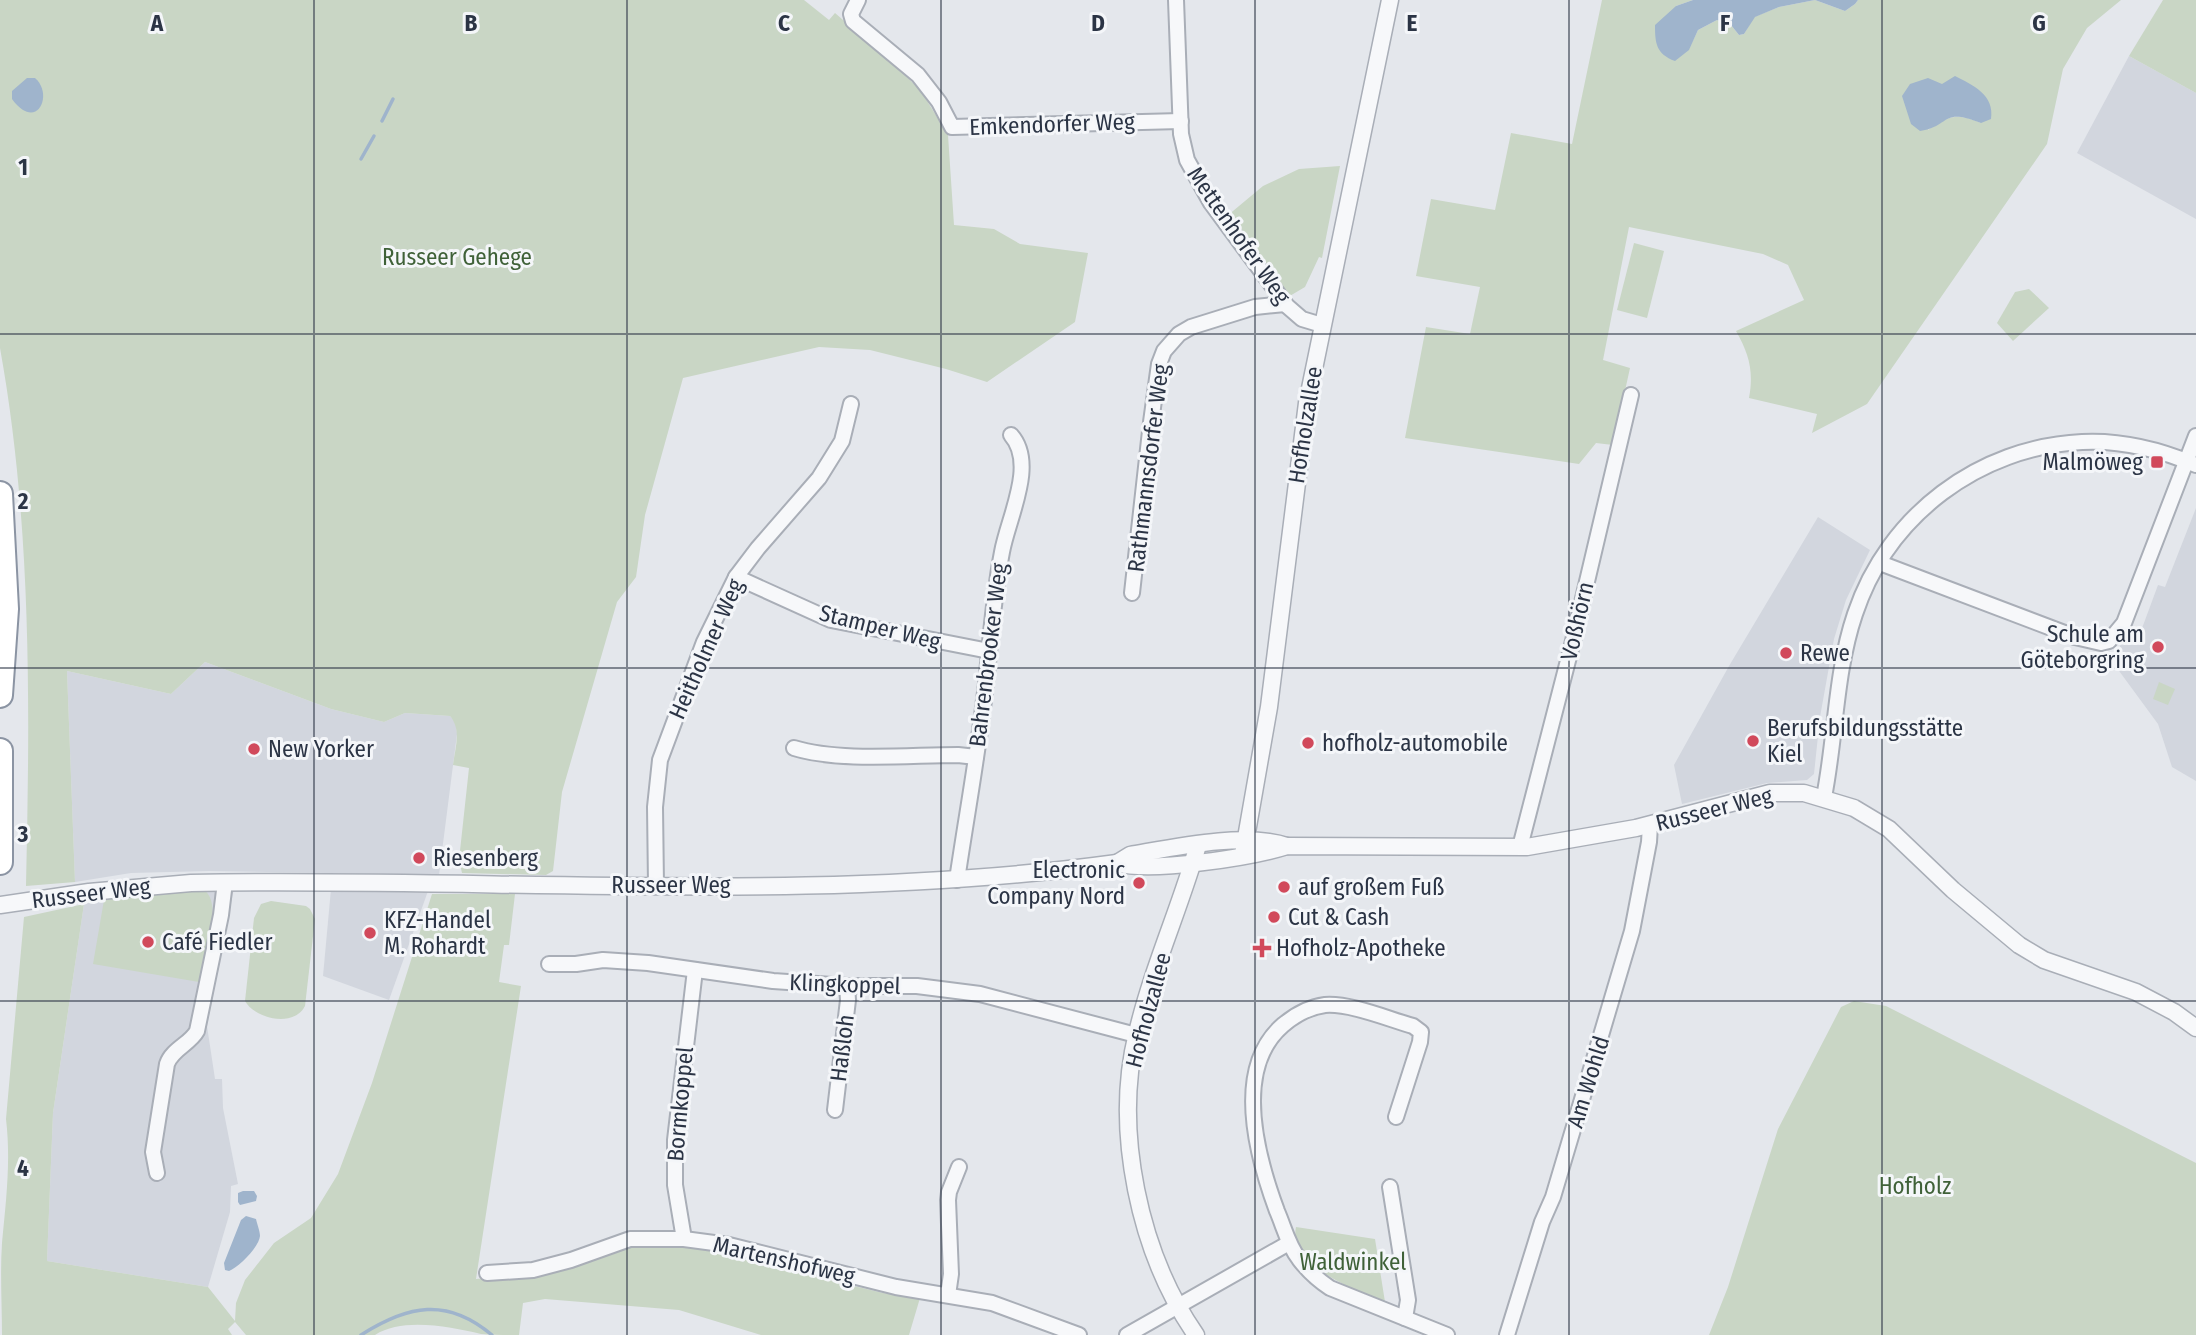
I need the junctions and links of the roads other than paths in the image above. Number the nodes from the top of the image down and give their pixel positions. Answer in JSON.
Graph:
{"nodes":[{"id":1,"x":858,"y":0,"type":"edge"},
{"id":2,"x":1177,"y":0,"type":"edge"},
{"id":3,"x":1390,"y":0,"type":"edge"},
{"id":4,"x":1181,"y":121,"type":"junction"},
{"id":5,"x":1285,"y":304,"type":"junction"},
{"id":6,"x":1322,"y":325,"type":"junction"},
{"id":7,"x":1631,"y":395,"type":"dead end"},
{"id":8,"x":851,"y":404,"type":"dead end"},
{"id":9,"x":1011,"y":435,"type":"dead end"},
{"id":10,"x":2196,"y":436,"type":"edge"},
{"id":11,"x":2191,"y":463,"type":"edge"},
{"id":12,"x":0,"y":494,"type":"edge"},
{"id":13,"x":1880,"y":563,"type":"junction"},
{"id":14,"x":736,"y":577,"type":"junction"},
{"id":15,"x":1132,"y":593,"type":"dead end"},
{"id":16,"x":989,"y":652,"type":"junction"},
{"id":17,"x":0,"y":695,"type":"edge"},
{"id":18,"x":794,"y":748,"type":"dead end"},
{"id":19,"x":0,"y":751,"type":"edge"},
{"id":20,"x":975,"y":757,"type":"junction"},
{"id":21,"x":1824,"y":797,"type":"junction"},
{"id":22,"x":1650,"y":825,"type":"junction"},
{"id":23,"x":1198,"y":845,"type":"junction"},
{"id":24,"x":1244,"y":847,"type":"junction"},
{"id":25,"x":1520,"y":847,"type":"junction"},
{"id":26,"x":0,"y":862,"type":"edge"},
{"id":27,"x":1193,"y":862,"type":"junction"},
{"id":28,"x":1117,"y":863,"type":"junction"},
{"id":29,"x":957,"y":880,"type":"junction"},
{"id":30,"x":225,"y":882,"type":"junction"},
{"id":31,"x":656,"y":885,"type":"junction"},
{"id":32,"x":0,"y":905,"type":"edge"},
{"id":33,"x":549,"y":964,"type":"dead end"},
{"id":34,"x":695,"y":970,"type":"junction"},
{"id":35,"x":847,"y":986,"type":"junction"},
{"id":36,"x":2196,"y":1028,"type":"edge"},
{"id":37,"x":1136,"y":1035,"type":"junction"},
{"id":38,"x":835,"y":1110,"type":"dead end"},
{"id":39,"x":1396,"y":1117,"type":"dead end"},
{"id":40,"x":959,"y":1167,"type":"dead end"},
{"id":41,"x":157,"y":1173,"type":"dead end"},
{"id":42,"x":1390,"y":1187,"type":"dead end"},
{"id":43,"x":684,"y":1239,"type":"junction"},
{"id":44,"x":1289,"y":1243,"type":"junction"},
{"id":45,"x":487,"y":1273,"type":"dead end"},
{"id":46,"x":948,"y":1295,"type":"junction"},
{"id":47,"x":1178,"y":1307,"type":"junction"},
{"id":48,"x":1405,"y":1318,"type":"junction"},
{"id":49,"x":1079,"y":1335,"type":"edge"},
{"id":50,"x":1127,"y":1335,"type":"edge"},
{"id":51,"x":1196,"y":1335,"type":"edge"},
{"id":52,"x":1447,"y":1335,"type":"edge"},
{"id":53,"x":1507,"y":1335,"type":"edge"}],
"edges":[{"from":1,"to":4,"type":"street","name":"Emkendorfer Weg"},
{"from":2,"to":4,"type":"street","name":"Mettenhofer Weg"},
{"from":3,"to":6,"type":"street","name":"Hofholzallee"},
{"from":4,"to":5,"type":"street","name":"Mettenhofer Weg"},
{"from":5,"to":6,"type":"street","name":"Mettenhofer Weg"},
{"from":5,"to":15,"type":"street","name":"Rathmannsdorfer Weg"},
{"from":6,"to":24,"type":"street","name":"Hofholzallee"},
{"from":7,"to":25,"type":"street","name":"Voßhörn"},
{"from":8,"to":14,"type":"street","name":"Heitholmer Weg"},
{"from":9,"to":16,"type":"street","name":"Bahrenbrooker Weg"},
{"from":10,"to":11,"type":"street"},
{"from":11,"to":13,"type":"street"},
{"from":11,"to":13,"type":"street"},
{"from":12,"to":17,"type":"highway"},
{"from":13,"to":21,"type":"street"},
{"from":14,"to":16,"type":"street","name":"Stamper Weg"},
{"from":14,"to":31,"type":"street","name":"Heitholmer Weg"},
{"from":16,"to":20,"type":"street","name":"Bahrenbrooker Weg"},
{"from":18,"to":20,"type":"street"},
{"from":19,"to":26,"type":"highway"},
{"from":20,"to":29,"type":"street","name":"Bahrenbrooker Weg"},
{"from":21,"to":22,"type":"street","name":"Russeer Weg"},
{"from":21,"to":36,"type":"street","name":"Russeer Weg"},
{"from":22,"to":25,"type":"street","name":"Russeer Weg"},
{"from":22,"to":53,"type":"street","name":"Am Wohld"},
{"from":23,"to":24,"type":"street","name":"Russeer Weg"},
{"from":23,"to":27,"type":"street","name":"Hofholzallee"},
{"from":23,"to":28,"type":"street","name":"Russeer Weg"},
{"from":24,"to":25,"type":"street","name":"Russeer Weg"},
{"from":24,"to":27,"type":"street","name":"Russeer Weg"},
{"from":27,"to":28,"type":"street","name":"Russeer Weg"},
{"from":27,"to":37,"type":"street","name":"Hofholzallee"},
{"from":28,"to":29,"type":"street","name":"Russeer Weg"},
{"from":29,"to":31,"type":"street","name":"Russeer Weg"},
{"from":30,"to":31,"type":"street","name":"Russeer Weg"},
{"from":30,"to":32,"type":"street","name":"Russeer Weg"},
{"from":30,"to":41,"type":"street"},
{"from":33,"to":34,"type":"street","name":"Klingkoppel"},
{"from":34,"to":35,"type":"street","name":"Klingkoppel"},
{"from":34,"to":43,"type":"street","name":"Bormkoppel"},
{"from":35,"to":37,"type":"street","name":"Klingkoppel"},
{"from":35,"to":38,"type":"street","name":"Haßloh"},
{"from":37,"to":47,"type":"street","name":"Hofholzallee"},
{"from":39,"to":44,"type":"street"},
{"from":40,"to":46,"type":"street"},
{"from":42,"to":48,"type":"street"},
{"from":43,"to":45,"type":"street","name":"Martenshofweg"},
{"from":43,"to":46,"type":"street","name":"Martenshofweg"},
{"from":44,"to":47,"type":"street"},
{"from":44,"to":48,"type":"street"},
{"from":46,"to":49,"type":"street","name":"Martenshofweg"},
{"from":47,"to":50,"type":"street"},
{"from":47,"to":51,"type":"street","name":"Hofholzallee"},
{"from":48,"to":52,"type":"street"}]}
